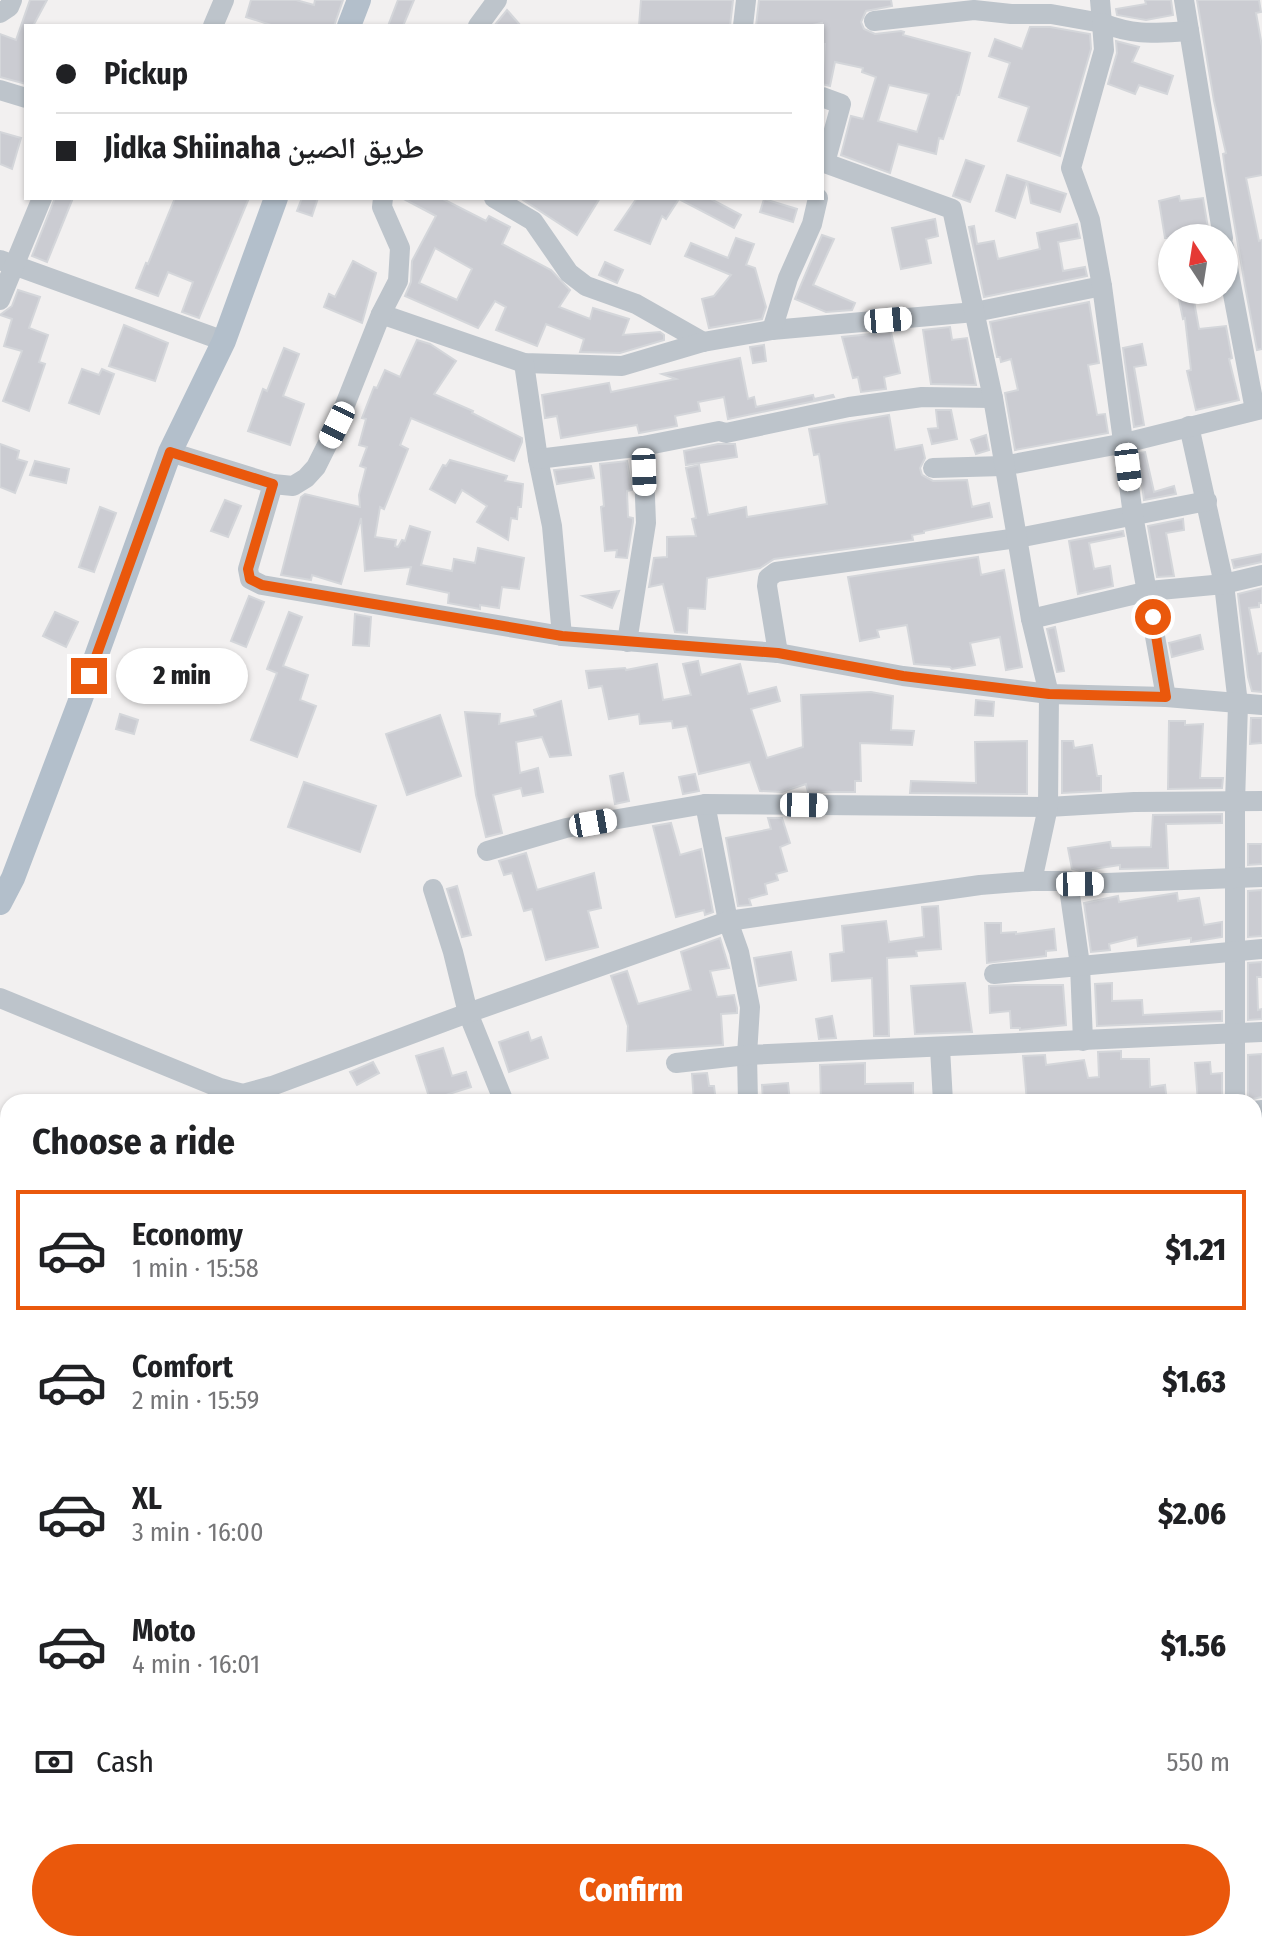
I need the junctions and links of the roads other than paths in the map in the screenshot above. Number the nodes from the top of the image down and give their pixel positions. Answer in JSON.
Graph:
{"nodes":[{"id":1,"x":12,"y":0,"type":"edge"},
{"id":2,"x":224,"y":0,"type":"edge"},
{"id":3,"x":359,"y":0,"type":"edge"},
{"id":4,"x":497,"y":0,"type":"edge"},
{"id":5,"x":746,"y":0,"type":"edge"},
{"id":6,"x":1100,"y":0,"type":"edge"},
{"id":7,"x":1184,"y":0,"type":"edge"},
{"id":8,"x":973,"y":5,"type":"edge"},
{"id":9,"x":0,"y":13,"type":"edge"},
{"id":10,"x":874,"y":21,"type":"dead end"},
{"id":11,"x":1102,"y":23,"type":"junction"},
{"id":12,"x":214,"y":24,"type":"edge"},
{"id":13,"x":350,"y":24,"type":"edge"},
{"id":14,"x":479,"y":24,"type":"edge"},
{"id":15,"x":743,"y":24,"type":"edge"},
{"id":16,"x":1189,"y":31,"type":"junction"},
{"id":17,"x":0,"y":90,"type":"edge"},
{"id":18,"x":24,"y":97,"type":"edge"},
{"id":19,"x":824,"y":98,"type":"edge"},
{"id":20,"x":824,"y":170,"type":"edge"},
{"id":21,"x":41,"y":200,"type":"edge"},
{"id":22,"x":275,"y":200,"type":"edge"},
{"id":23,"x":383,"y":200,"type":"edge"},
{"id":24,"x":497,"y":200,"type":"edge"},
{"id":25,"x":818,"y":200,"type":"edge"},
{"id":26,"x":1221,"y":224,"type":"edge"},
{"id":27,"x":7,"y":263,"type":"edge"},
{"id":28,"x":1102,"y":286,"type":"junction"},
{"id":29,"x":0,"y":300,"type":"edge"},
{"id":30,"x":1236,"y":304,"type":"edge"},
{"id":31,"x":975,"y":312,"type":"junction"},
{"id":32,"x":381,"y":314,"type":"junction"},
{"id":33,"x":772,"y":330,"type":"junction"},
{"id":34,"x":224,"y":341,"type":"junction"},
{"id":35,"x":703,"y":342,"type":"junction"},
{"id":36,"x":524,"y":363,"type":"junction"},
{"id":37,"x":993,"y":398,"type":"junction"},
{"id":38,"x":1259,"y":410,"type":"edge"},
{"id":39,"x":1189,"y":426,"type":"junction"},
{"id":40,"x":1125,"y":443,"type":"junction"},
{"id":41,"x":643,"y":446,"type":"junction"},
{"id":42,"x":170,"y":452,"type":"junction"},
{"id":43,"x":538,"y":459,"type":"junction"},
{"id":44,"x":1003,"y":466,"type":"junction"},
{"id":45,"x":933,"y":468,"type":"dead end"},
{"id":46,"x":273,"y":484,"type":"junction"},
{"id":47,"x":1207,"y":501,"type":"junction"},
{"id":48,"x":1133,"y":515,"type":"junction"},
{"id":49,"x":1018,"y":538,"type":"junction"},
{"id":50,"x":1262,"y":575,"type":"edge"},
{"id":51,"x":1224,"y":584,"type":"junction"},
{"id":52,"x":1149,"y":591,"type":"junction"},
{"id":53,"x":1031,"y":619,"type":"junction"},
{"id":54,"x":562,"y":636,"type":"junction"},
{"id":55,"x":627,"y":642,"type":"junction"},
{"id":56,"x":778,"y":653,"type":"junction"},
{"id":57,"x":1049,"y":694,"type":"junction"},
{"id":58,"x":1166,"y":697,"type":"junction"},
{"id":59,"x":1238,"y":704,"type":"junction"},
{"id":60,"x":1262,"y":705,"type":"edge"},
{"id":61,"x":1262,"y":801,"type":"edge"},
{"id":62,"x":1235,"y":803,"type":"junction"},
{"id":63,"x":705,"y":804,"type":"junction"},
{"id":64,"x":1048,"y":807,"type":"junction"},
{"id":65,"x":487,"y":851,"type":"dead end"},
{"id":66,"x":6,"y":876,"type":"edge"},
{"id":67,"x":1262,"y":877,"type":"edge"},
{"id":68,"x":1234,"y":878,"type":"junction"},
{"id":69,"x":1032,"y":881,"type":"junction"},
{"id":70,"x":1068,"y":881,"type":"junction"},
{"id":71,"x":433,"y":889,"type":"dead end"},
{"id":72,"x":0,"y":903,"type":"edge"},
{"id":73,"x":728,"y":921,"type":"junction"},
{"id":74,"x":1262,"y":949,"type":"edge"},
{"id":75,"x":1237,"y":950,"type":"junction"},
{"id":76,"x":1080,"y":965,"type":"junction"},
{"id":77,"x":994,"y":974,"type":"dead end"},
{"id":78,"x":0,"y":998,"type":"edge"},
{"id":79,"x":468,"y":1013,"type":"junction"},
{"id":80,"x":1262,"y":1032,"type":"edge"},
{"id":81,"x":1237,"y":1033,"type":"junction"},
{"id":82,"x":1083,"y":1041,"type":"junction"},
{"id":83,"x":940,"y":1048,"type":"junction"},
{"id":84,"x":747,"y":1055,"type":"junction"},
{"id":85,"x":676,"y":1063,"type":"dead end"},
{"id":86,"x":501,"y":1094,"type":"edge"},
{"id":87,"x":748,"y":1094,"type":"edge"},
{"id":88,"x":943,"y":1094,"type":"edge"},
{"id":89,"x":1235,"y":1094,"type":"edge"}],
"edges":[{"from":1,"to":9,"type":"street"},
{"from":2,"to":12,"type":"street"},
{"from":3,"to":13,"type":"main road"},
{"from":4,"to":14,"type":"street"},
{"from":5,"to":15,"type":"street"},
{"from":6,"to":11,"type":"street"},
{"from":7,"to":16,"type":"street"},
{"from":8,"to":10,"type":"street"},
{"from":8,"to":11,"type":"street"},
{"from":11,"to":16,"type":"street"},
{"from":11,"to":28,"type":"street"},
{"from":16,"to":26,"type":"street"},
{"from":17,"to":18,"type":"street"},
{"from":19,"to":20,"type":"street"},
{"from":20,"to":31,"type":"street"},
{"from":21,"to":27,"type":"street"},
{"from":22,"to":34,"type":"main road"},
{"from":23,"to":32,"type":"street"},
{"from":24,"to":35,"type":"street"},
{"from":25,"to":33,"type":"street"},
{"from":27,"to":29,"type":"street"},
{"from":27,"to":34,"type":"street"},
{"from":28,"to":31,"type":"street"},
{"from":28,"to":40,"type":"street"},
{"from":30,"to":38,"type":"street"},
{"from":31,"to":33,"type":"street"},
{"from":31,"to":37,"type":"street"},
{"from":32,"to":36,"type":"street"},
{"from":32,"to":46,"type":"street"},
{"from":33,"to":35,"type":"street"},
{"from":34,"to":42,"type":"main road"},
{"from":35,"to":36,"type":"street"},
{"from":36,"to":43,"type":"street"},
{"from":37,"to":41,"type":"street"},
{"from":37,"to":44,"type":"street"},
{"from":38,"to":39,"type":"street"},
{"from":39,"to":40,"type":"street"},
{"from":39,"to":47,"type":"street"},
{"from":40,"to":44,"type":"street"},
{"from":40,"to":48,"type":"street"},
{"from":41,"to":43,"type":"street"},
{"from":41,"to":55,"type":"street"},
{"from":42,"to":46,"type":"street"},
{"from":42,"to":66,"type":"main road"},
{"from":43,"to":54,"type":"street"},
{"from":44,"to":45,"type":"street"},
{"from":44,"to":49,"type":"street"},
{"from":46,"to":54,"type":"street"},
{"from":47,"to":48,"type":"street"},
{"from":47,"to":51,"type":"street"},
{"from":48,"to":49,"type":"street"},
{"from":48,"to":52,"type":"street"},
{"from":49,"to":53,"type":"street"},
{"from":49,"to":56,"type":"street"},
{"from":50,"to":51,"type":"street"},
{"from":51,"to":52,"type":"street"},
{"from":51,"to":59,"type":"street"},
{"from":52,"to":53,"type":"street"},
{"from":52,"to":58,"type":"street"},
{"from":53,"to":57,"type":"street"},
{"from":54,"to":55,"type":"street"},
{"from":55,"to":56,"type":"street"},
{"from":56,"to":57,"type":"street"},
{"from":57,"to":58,"type":"street"},
{"from":57,"to":64,"type":"street"},
{"from":58,"to":59,"type":"street"},
{"from":59,"to":60,"type":"street"},
{"from":59,"to":62,"type":"street"},
{"from":61,"to":62,"type":"street"},
{"from":62,"to":64,"type":"street"},
{"from":62,"to":68,"type":"street"},
{"from":63,"to":64,"type":"street"},
{"from":63,"to":65,"type":"street"},
{"from":63,"to":73,"type":"street"},
{"from":64,"to":69,"type":"street"},
{"from":66,"to":72,"type":"main road"},
{"from":67,"to":68,"type":"street"},
{"from":68,"to":70,"type":"street"},
{"from":68,"to":75,"type":"street"},
{"from":69,"to":70,"type":"street"},
{"from":69,"to":73,"type":"street"},
{"from":70,"to":76,"type":"street"},
{"from":71,"to":79,"type":"street"},
{"from":73,"to":79,"type":"street"},
{"from":73,"to":84,"type":"street"},
{"from":74,"to":75,"type":"street"},
{"from":75,"to":76,"type":"street"},
{"from":75,"to":81,"type":"street"},
{"from":76,"to":77,"type":"street"},
{"from":76,"to":82,"type":"street"},
{"from":78,"to":79,"type":"street"},
{"from":79,"to":86,"type":"street"},
{"from":80,"to":81,"type":"street"},
{"from":81,"to":82,"type":"street"},
{"from":81,"to":89,"type":"street"},
{"from":82,"to":83,"type":"street"},
{"from":83,"to":84,"type":"street"},
{"from":83,"to":88,"type":"street"},
{"from":84,"to":85,"type":"street"},
{"from":84,"to":87,"type":"street"}]}
